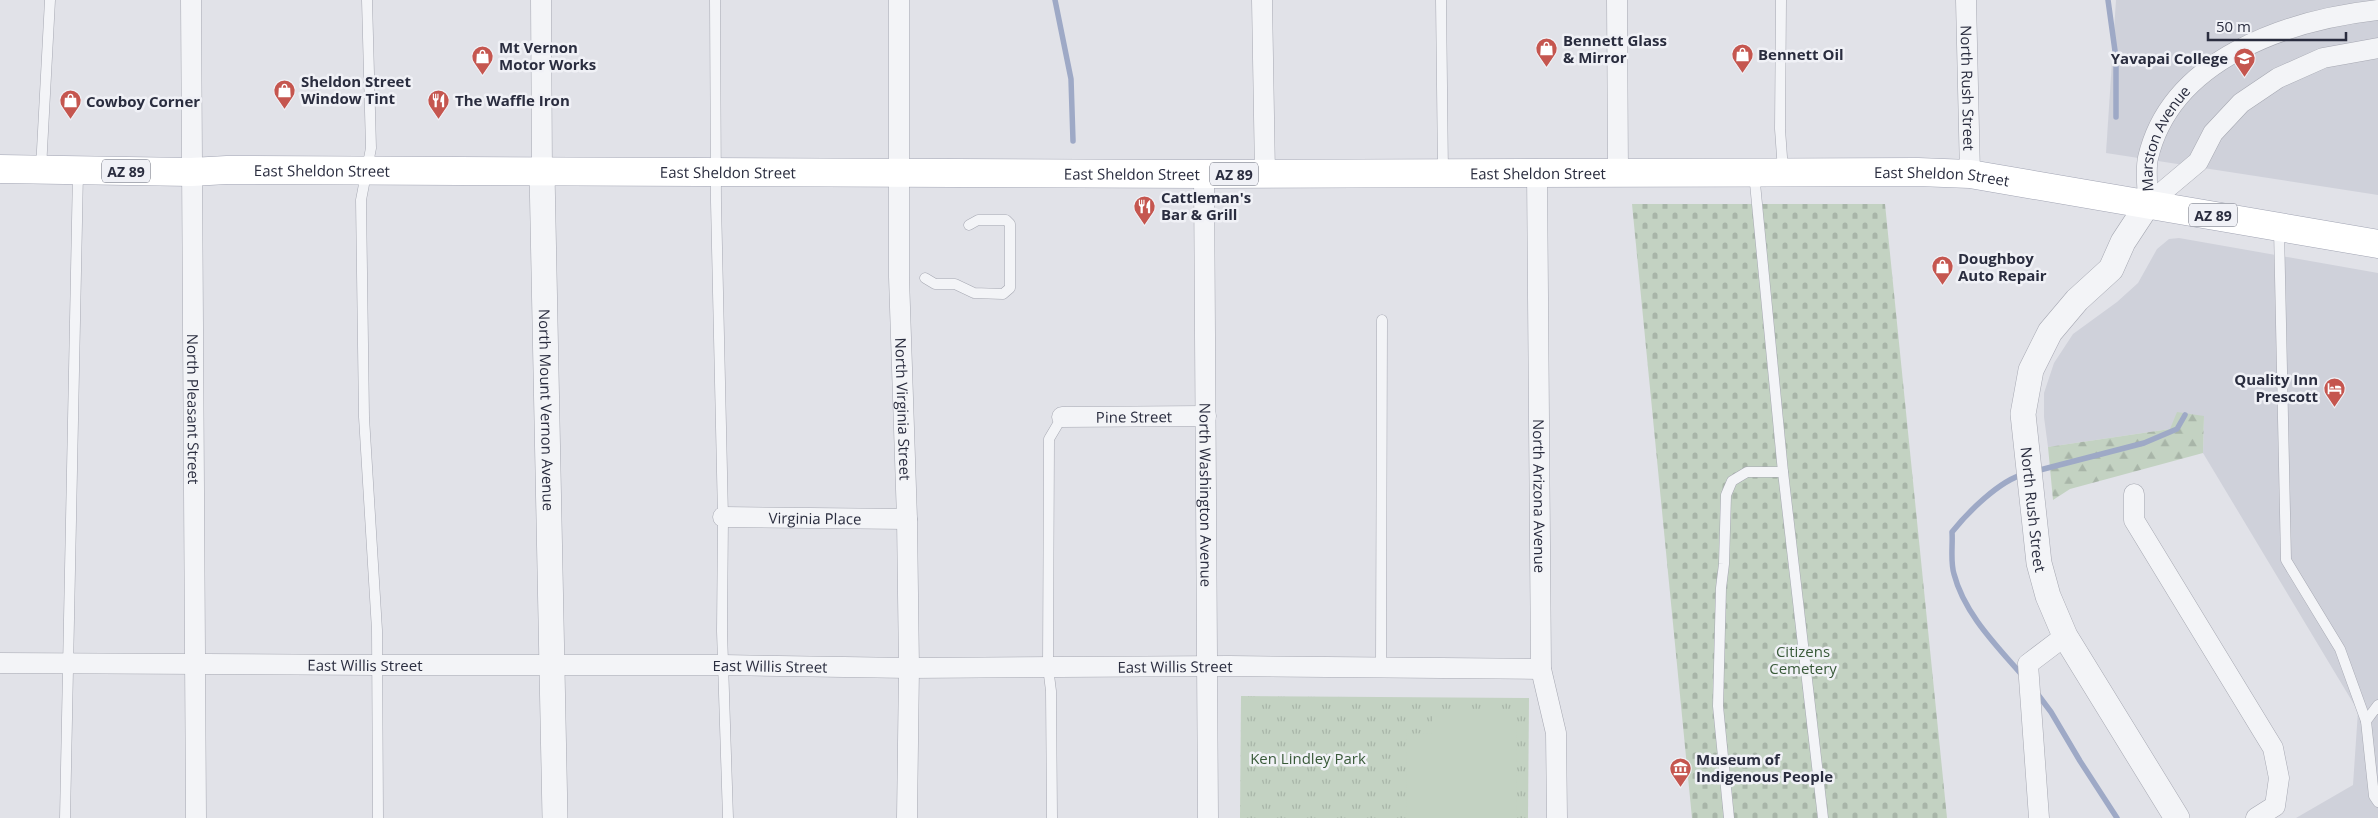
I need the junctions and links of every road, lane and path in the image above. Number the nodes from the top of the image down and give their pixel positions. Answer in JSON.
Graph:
{"nodes":[{"id":1,"x":50,"y":0,"type":"edge"},
{"id":2,"x":191,"y":0,"type":"edge"},
{"id":3,"x":367,"y":0,"type":"edge"},
{"id":4,"x":541,"y":0,"type":"edge"},
{"id":5,"x":715,"y":0,"type":"edge"},
{"id":6,"x":898,"y":0,"type":"edge"},
{"id":7,"x":1262,"y":0,"type":"edge"},
{"id":8,"x":1441,"y":0,"type":"edge"},
{"id":9,"x":1617,"y":0,"type":"edge"},
{"id":10,"x":1781,"y":0,"type":"edge"},
{"id":11,"x":1966,"y":0,"type":"edge"},
{"id":12,"x":2378,"y":10,"type":"edge"},
{"id":13,"x":2378,"y":48,"type":"edge"},
{"id":14,"x":0,"y":169,"type":"edge"},
{"id":15,"x":40,"y":170,"type":"junction"},
{"id":16,"x":78,"y":171,"type":"junction"},
{"id":17,"x":367,"y":171,"type":"junction"},
{"id":18,"x":191,"y":172,"type":"junction"},
{"id":19,"x":542,"y":172,"type":"junction"},
{"id":20,"x":715,"y":172,"type":"junction"},
{"id":21,"x":1537,"y":172,"type":"junction"},
{"id":22,"x":1754,"y":172,"type":"junction"},
{"id":23,"x":1783,"y":172,"type":"junction"},
{"id":24,"x":900,"y":173,"type":"junction"},
{"id":25,"x":1443,"y":173,"type":"junction"},
{"id":26,"x":1618,"y":173,"type":"junction"},
{"id":27,"x":1204,"y":174,"type":"junction"},
{"id":28,"x":1265,"y":174,"type":"junction"},
{"id":29,"x":1970,"y":174,"type":"junction"},
{"id":30,"x":2148,"y":204,"type":"junction"},
{"id":31,"x":969,"y":225,"type":"dead end"},
{"id":32,"x":2279,"y":227,"type":"junction"},
{"id":33,"x":2378,"y":244,"type":"edge"},
{"id":34,"x":925,"y":278,"type":"dead end"},
{"id":35,"x":1382,"y":320,"type":"dead end"},
{"id":36,"x":1206,"y":416,"type":"junction"},
{"id":37,"x":1062,"y":417,"type":"joint"},
{"id":38,"x":1783,"y":472,"type":"junction"},
{"id":39,"x":2134,"y":494,"type":"dead end"},
{"id":40,"x":723,"y":517,"type":"junction"},
{"id":41,"x":907,"y":519,"type":"junction"},
{"id":42,"x":2065,"y":636,"type":"junction"},
{"id":43,"x":0,"y":663,"type":"edge"},
{"id":44,"x":67,"y":664,"type":"junction"},
{"id":45,"x":195,"y":664,"type":"junction"},
{"id":46,"x":553,"y":664,"type":"junction"},
{"id":47,"x":723,"y":664,"type":"junction"},
{"id":48,"x":377,"y":666,"type":"junction"},
{"id":49,"x":1208,"y":666,"type":"junction"},
{"id":50,"x":1048,"y":667,"type":"junction"},
{"id":51,"x":909,"y":668,"type":"junction"},
{"id":52,"x":1381,"y":668,"type":"junction"},
{"id":53,"x":1541,"y":669,"type":"junction"},
{"id":54,"x":2378,"y":705,"type":"edge"},
{"id":55,"x":2366,"y":721,"type":"junction"},
{"id":56,"x":2378,"y":802,"type":"edge"},
{"id":57,"x":65,"y":818,"type":"edge"},
{"id":58,"x":196,"y":818,"type":"edge"},
{"id":59,"x":378,"y":818,"type":"edge"},
{"id":60,"x":555,"y":818,"type":"edge"},
{"id":61,"x":728,"y":818,"type":"edge"},
{"id":62,"x":907,"y":818,"type":"edge"},
{"id":63,"x":1052,"y":818,"type":"edge"},
{"id":64,"x":1208,"y":818,"type":"edge"},
{"id":65,"x":1557,"y":818,"type":"edge"},
{"id":66,"x":1729,"y":818,"type":"edge"},
{"id":67,"x":1823,"y":818,"type":"edge"},
{"id":68,"x":2039,"y":818,"type":"edge"},
{"id":69,"x":2178,"y":818,"type":"edge"},
{"id":70,"x":2256,"y":818,"type":"edge"}],
"edges":[{"from":1,"to":15,"type":"lane"},
{"from":2,"to":18,"type":"street","name":"North Pleasant Street"},
{"from":3,"to":17,"type":"lane"},
{"from":4,"to":19,"type":"street","name":"North Mount Vernon Avenue"},
{"from":5,"to":20,"type":"lane"},
{"from":6,"to":24,"type":"street","name":"North Virginia Street"},
{"from":7,"to":28,"type":"street"},
{"from":8,"to":25,"type":"lane"},
{"from":9,"to":26,"type":"street"},
{"from":10,"to":23,"type":"lane"},
{"from":11,"to":29,"type":"street","name":"North Rush Street"},
{"from":12,"to":30,"type":"street","name":"Marston Avenue"},
{"from":13,"to":30,"type":"street","name":"Marston Avenue"},
{"from":14,"to":15,"type":"main road","name":"East Sheldon Street","number":"AZ 89"},
{"from":15,"to":16,"type":"main road","name":"East Sheldon Street","number":"AZ 89"},
{"from":16,"to":18,"type":"main road","name":"East Sheldon Street","number":"AZ 89"},
{"from":16,"to":44,"type":"lane"},
{"from":17,"to":18,"type":"main road","name":"East Sheldon Street","number":"AZ 89"},
{"from":17,"to":19,"type":"main road","name":"East Sheldon Street","number":"AZ 89"},
{"from":17,"to":48,"type":"lane"},
{"from":18,"to":45,"type":"street","name":"North Pleasant Street"},
{"from":19,"to":20,"type":"main road","name":"East Sheldon Street","number":"AZ 89"},
{"from":19,"to":46,"type":"street","name":"North Mount Vernon Avenue"},
{"from":20,"to":24,"type":"main road","name":"East Sheldon Street","number":"AZ 89"},
{"from":20,"to":40,"type":"lane"},
{"from":21,"to":25,"type":"main road","name":"East Sheldon Street","number":"AZ 89"},
{"from":21,"to":26,"type":"main road","name":"East Sheldon Street","number":"AZ 89"},
{"from":21,"to":53,"type":"street","name":"North Arizona Avenue"},
{"from":22,"to":23,"type":"main road","name":"East Sheldon Street","number":"AZ 89"},
{"from":22,"to":26,"type":"main road","name":"East Sheldon Street","number":"AZ 89"},
{"from":22,"to":38,"type":"lane"},
{"from":23,"to":29,"type":"main road","name":"East Sheldon Street","number":"AZ 89"},
{"from":24,"to":27,"type":"main road","name":"East Sheldon Street","number":"AZ 89"},
{"from":24,"to":41,"type":"street","name":"North Virginia Street"},
{"from":25,"to":28,"type":"main road","name":"East Sheldon Street","number":"AZ 89"},
{"from":27,"to":28,"type":"main road","name":"East Sheldon Street","number":"AZ 89"},
{"from":27,"to":36,"type":"street","name":"North Washington Avenue"},
{"from":29,"to":30,"type":"main road","name":"East Sheldon Street","number":"AZ 89"},
{"from":30,"to":32,"type":"main road","name":"East Sheldon Street","number":"AZ 89"},
{"from":30,"to":42,"type":"street","name":"North Rush Street"},
{"from":31,"to":34,"type":"lane"},
{"from":32,"to":33,"type":"main road","name":"East Sheldon Street","number":"AZ 89"},
{"from":32,"to":55,"type":"lane"},
{"from":35,"to":52,"type":"lane"},
{"from":36,"to":37,"type":"street","name":"Pine Street"},
{"from":36,"to":49,"type":"street","name":"North Washington Avenue"},
{"from":37,"to":50,"type":"lane"},
{"from":38,"to":66,"type":"lane"},
{"from":38,"to":67,"type":"lane"},
{"from":39,"to":70,"type":"street"},
{"from":40,"to":41,"type":"street","name":"Virginia Place"},
{"from":40,"to":47,"type":"lane"},
{"from":41,"to":51,"type":"street","name":"North Virginia Street"},
{"from":42,"to":68,"type":"street"},
{"from":42,"to":69,"type":"street","name":"North Rush Street"},
{"from":43,"to":44,"type":"street","name":"East Willis Street"},
{"from":44,"to":45,"type":"street","name":"East Willis Street"},
{"from":44,"to":57,"type":"lane"},
{"from":45,"to":48,"type":"street","name":"East Willis Street"},
{"from":45,"to":58,"type":"street","name":"North Pleasant Street"},
{"from":46,"to":47,"type":"street","name":"East Willis Street"},
{"from":46,"to":48,"type":"street","name":"East Willis Street"},
{"from":46,"to":60,"type":"street","name":"North Mount Vernon Avenue"},
{"from":47,"to":51,"type":"street","name":"East Willis Street"},
{"from":47,"to":61,"type":"lane"},
{"from":48,"to":59,"type":"lane"},
{"from":49,"to":50,"type":"street","name":"East Willis Street"},
{"from":49,"to":52,"type":"street","name":"East Willis Street"},
{"from":49,"to":64,"type":"street","name":"North Washington Avenue"},
{"from":50,"to":51,"type":"street","name":"East Willis Street"},
{"from":50,"to":63,"type":"lane"},
{"from":51,"to":62,"type":"street","name":"North Virginia Street"},
{"from":52,"to":53,"type":"street","name":"East Willis Street"},
{"from":53,"to":65,"type":"street","name":"North Arizona Avenue"},
{"from":54,"to":55,"type":"lane"},
{"from":55,"to":56,"type":"lane"}]}
